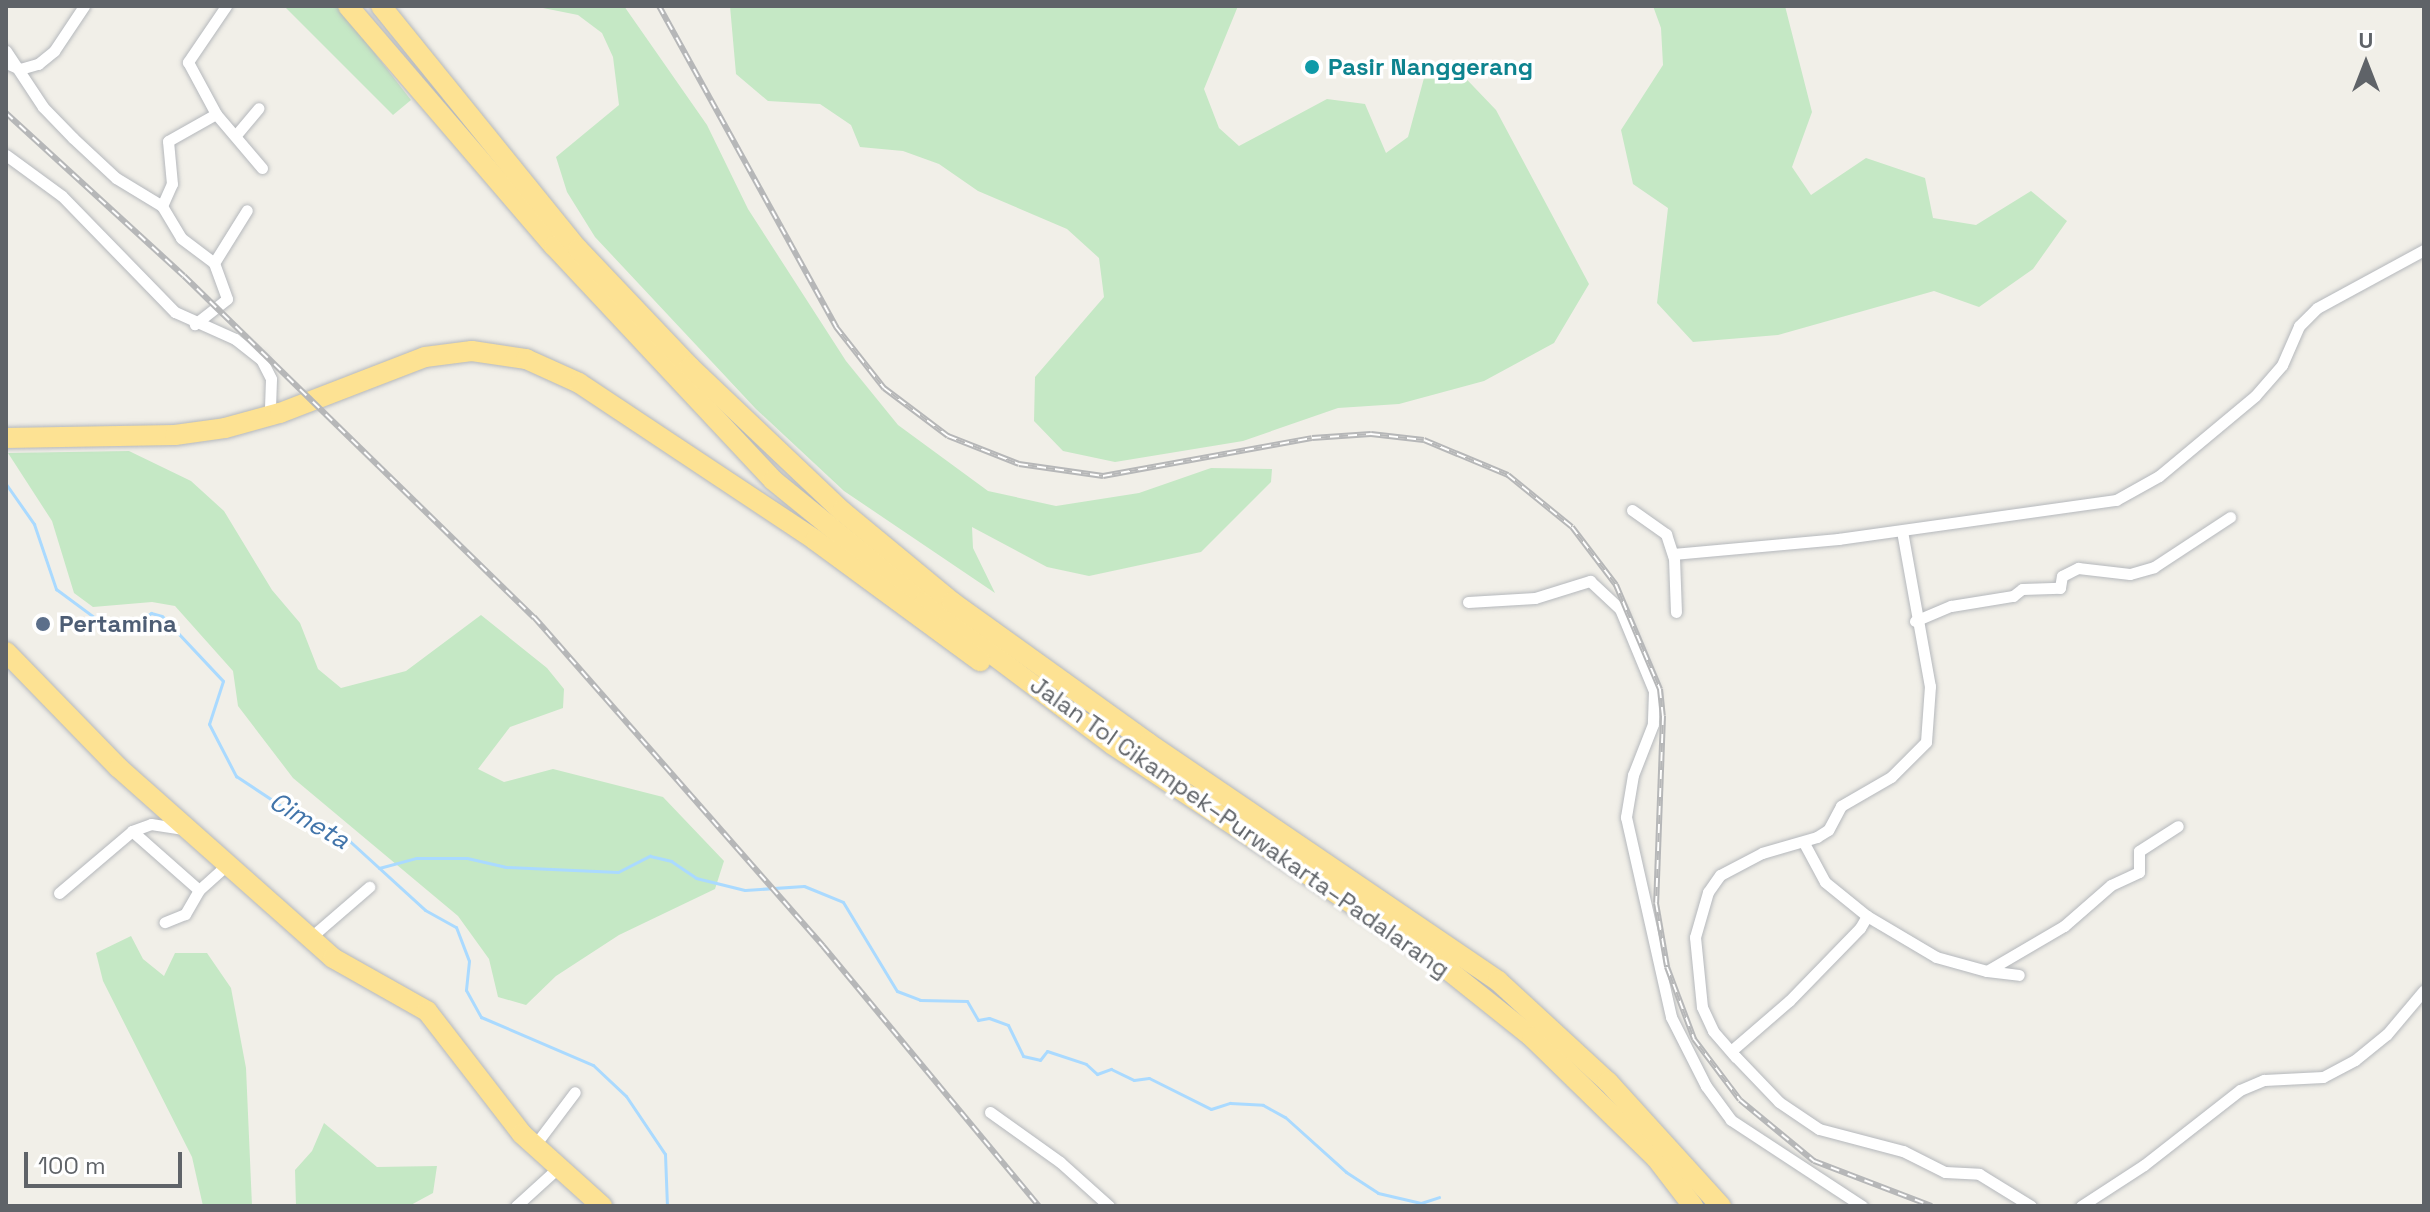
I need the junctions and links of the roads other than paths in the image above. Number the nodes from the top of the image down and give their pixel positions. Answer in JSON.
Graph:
{"nodes":[{"id":1,"x":84,"y":6,"type":"edge"},
{"id":2,"x":226,"y":6,"type":"edge"},
{"id":3,"x":348,"y":6,"type":"edge"},
{"id":4,"x":381,"y":6,"type":"edge"},
{"id":5,"x":6,"y":50,"type":"edge"},
{"id":6,"x":6,"y":63,"type":"edge"},
{"id":7,"x":20,"y":69,"type":"junction"},
{"id":8,"x":259,"y":108,"type":"dead end"},
{"id":9,"x":216,"y":114,"type":"junction"},
{"id":10,"x":236,"y":135,"type":"junction"},
{"id":11,"x":6,"y":155,"type":"edge"},
{"id":12,"x":262,"y":168,"type":"dead end"},
{"id":13,"x":162,"y":206,"type":"junction"},
{"id":14,"x":247,"y":210,"type":"dead end"},
{"id":15,"x":2424,"y":250,"type":"edge"},
{"id":16,"x":214,"y":263,"type":"junction"},
{"id":17,"x":195,"y":324,"type":"junction"},
{"id":18,"x":270,"y":416,"type":"junction"},
{"id":19,"x":6,"y":438,"type":"edge"},
{"id":20,"x":1632,"y":510,"type":"dead end"},
{"id":21,"x":2230,"y":517,"type":"dead end"},
{"id":22,"x":1902,"y":531,"type":"junction"},
{"id":23,"x":1673,"y":554,"type":"junction"},
{"id":24,"x":1468,"y":602,"type":"dead end"},
{"id":25,"x":1676,"y":612,"type":"dead end"},
{"id":26,"x":1915,"y":621,"type":"junction"},
{"id":27,"x":6,"y":652,"type":"edge"},
{"id":28,"x":1042,"y":691,"type":"junction"},
{"id":29,"x":2178,"y":826,"type":"dead end"},
{"id":30,"x":188,"y":830,"type":"junction"},
{"id":31,"x":132,"y":831,"type":"junction"},
{"id":32,"x":1804,"y":843,"type":"junction"},
{"id":33,"x":229,"y":863,"type":"junction"},
{"id":34,"x":369,"y":887,"type":"dead end"},
{"id":35,"x":199,"y":890,"type":"junction"},
{"id":36,"x":59,"y":893,"type":"dead end"},
{"id":37,"x":1867,"y":916,"type":"junction"},
{"id":38,"x":165,"y":922,"type":"dead end"},
{"id":39,"x":311,"y":937,"type":"junction"},
{"id":40,"x":1987,"y":971,"type":"junction"},
{"id":41,"x":2019,"y":975,"type":"dead end"},
{"id":42,"x":2424,"y":990,"type":"edge"},
{"id":43,"x":1731,"y":1051,"type":"junction"},
{"id":44,"x":575,"y":1092,"type":"dead end"},
{"id":45,"x":990,"y":1112,"type":"dead end"},
{"id":46,"x":535,"y":1145,"type":"junction"},
{"id":47,"x":562,"y":1165,"type":"junction"},
{"id":48,"x":516,"y":1206,"type":"edge"},
{"id":49,"x":602,"y":1206,"type":"edge"},
{"id":50,"x":1109,"y":1206,"type":"edge"},
{"id":51,"x":1693,"y":1206,"type":"edge"},
{"id":52,"x":1721,"y":1206,"type":"edge"},
{"id":53,"x":1862,"y":1206,"type":"edge"},
{"id":54,"x":2031,"y":1206,"type":"edge"},
{"id":55,"x":2081,"y":1206,"type":"edge"}],
"edges":[{"from":1,"to":7,"type":"street"},
{"from":2,"to":9,"type":"street"},
{"from":3,"to":28,"type":"highway","name":"Jalan Tol Cikampek–Purwakarta–Padalarang"},
{"from":4,"to":52,"type":"highway","name":"Jalan Tol Cikampek–Purwakarta–Padalarang"},
{"from":5,"to":7,"type":"street"},
{"from":6,"to":7,"type":"street"},
{"from":7,"to":13,"type":"street"},
{"from":8,"to":10,"type":"street"},
{"from":9,"to":10,"type":"street"},
{"from":9,"to":13,"type":"street"},
{"from":10,"to":12,"type":"street"},
{"from":11,"to":17,"type":"street"},
{"from":13,"to":16,"type":"street"},
{"from":14,"to":16,"type":"street"},
{"from":15,"to":22,"type":"street"},
{"from":16,"to":17,"type":"street"},
{"from":17,"to":18,"type":"street"},
{"from":18,"to":19,"type":"highway"},
{"from":18,"to":28,"type":"highway"},
{"from":20,"to":23,"type":"street"},
{"from":21,"to":26,"type":"street"},
{"from":22,"to":23,"type":"street"},
{"from":22,"to":26,"type":"street"},
{"from":23,"to":25,"type":"street"},
{"from":24,"to":53,"type":"street"},
{"from":26,"to":32,"type":"street"},
{"from":27,"to":30,"type":"highway"},
{"from":28,"to":51,"type":"highway","name":"Jalan Tol Cikampek–Purwakarta–Padalarang"},
{"from":29,"to":40,"type":"street"},
{"from":30,"to":31,"type":"street"},
{"from":30,"to":33,"type":"highway"},
{"from":31,"to":35,"type":"street"},
{"from":31,"to":36,"type":"street"},
{"from":32,"to":37,"type":"street"},
{"from":32,"to":43,"type":"street"},
{"from":33,"to":35,"type":"street"},
{"from":33,"to":39,"type":"highway"},
{"from":34,"to":39,"type":"street"},
{"from":35,"to":38,"type":"street"},
{"from":37,"to":40,"type":"street"},
{"from":37,"to":43,"type":"street"},
{"from":39,"to":46,"type":"highway"},
{"from":40,"to":41,"type":"street"},
{"from":42,"to":55,"type":"street"},
{"from":43,"to":54,"type":"street"},
{"from":44,"to":46,"type":"street"},
{"from":45,"to":50,"type":"street"},
{"from":46,"to":47,"type":"highway"},
{"from":47,"to":48,"type":"street"},
{"from":47,"to":49,"type":"highway"}]}
